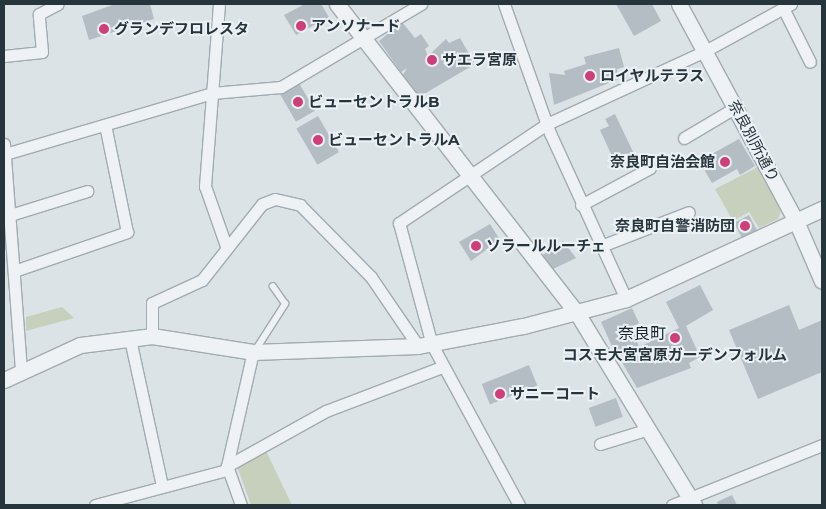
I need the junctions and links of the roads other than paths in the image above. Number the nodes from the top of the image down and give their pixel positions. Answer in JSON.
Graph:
{"nodes":[{"id":1,"x":58,"y":4,"type":"edge"},
{"id":2,"x":219,"y":4,"type":"edge"},
{"id":3,"x":337,"y":4,"type":"edge"},
{"id":4,"x":421,"y":4,"type":"edge"},
{"id":5,"x":504,"y":4,"type":"edge"},
{"id":6,"x":679,"y":4,"type":"edge"},
{"id":7,"x":787,"y":6,"type":"edge"},
{"id":8,"x":363,"y":37,"type":"junction"},
{"id":9,"x":705,"y":51,"type":"junction"},
{"id":10,"x":4,"y":56,"type":"edge"},
{"id":11,"x":810,"y":62,"type":"dead end"},
{"id":12,"x":212,"y":93,"type":"junction"},
{"id":13,"x":736,"y":107,"type":"junction"},
{"id":14,"x":105,"y":124,"type":"junction"},
{"id":15,"x":547,"y":124,"type":"junction"},
{"id":16,"x":684,"y":138,"type":"dead end"},
{"id":17,"x":4,"y":149,"type":"edge"},
{"id":18,"x":5,"y":167,"type":"edge"},
{"id":19,"x":650,"y":168,"type":"dead end"},
{"id":20,"x":470,"y":177,"type":"junction"},
{"id":21,"x":86,"y":191,"type":"dead end"},
{"id":22,"x":581,"y":205,"type":"junction"},
{"id":23,"x":822,"y":210,"type":"edge"},
{"id":24,"x":689,"y":212,"type":"dead end"},
{"id":25,"x":10,"y":215,"type":"junction"},
{"id":26,"x":796,"y":221,"type":"junction"},
{"id":27,"x":8,"y":242,"type":"edge"},
{"id":28,"x":226,"y":246,"type":"junction"},
{"id":29,"x":600,"y":246,"type":"junction"},
{"id":30,"x":14,"y":271,"type":"junction"},
{"id":31,"x":822,"y":281,"type":"edge"},
{"id":32,"x":272,"y":287,"type":"dead end"},
{"id":33,"x":626,"y":300,"type":"junction"},
{"id":34,"x":577,"y":314,"type":"junction"},
{"id":35,"x":152,"y":336,"type":"junction"},
{"id":36,"x":130,"y":339,"type":"junction"},
{"id":37,"x":425,"y":345,"type":"junction"},
{"id":38,"x":254,"y":352,"type":"junction"},
{"id":39,"x":442,"y":367,"type":"junction"},
{"id":40,"x":21,"y":368,"type":"junction"},
{"id":41,"x":4,"y":380,"type":"edge"},
{"id":42,"x":649,"y":429,"type":"junction"},
{"id":43,"x":600,"y":444,"type":"dead end"},
{"id":44,"x":822,"y":445,"type":"edge"},
{"id":45,"x":227,"y":468,"type":"junction"},
{"id":46,"x":162,"y":486,"type":"junction"},
{"id":47,"x":692,"y":501,"type":"edge"},
{"id":48,"x":95,"y":505,"type":"edge"},
{"id":49,"x":242,"y":505,"type":"edge"},
{"id":50,"x":519,"y":505,"type":"edge"},
{"id":51,"x":672,"y":505,"type":"edge"}],
"edges":[{"from":1,"to":10,"type":"street"},
{"from":2,"to":12,"type":"street"},
{"from":3,"to":8,"type":"street"},
{"from":4,"to":8,"type":"street"},
{"from":5,"to":15,"type":"street"},
{"from":6,"to":9,"type":"street","name":"奈良別所通り"},
{"from":7,"to":9,"type":"street"},
{"from":7,"to":11,"type":"street"},
{"from":8,"to":12,"type":"street"},
{"from":8,"to":20,"type":"street"},
{"from":9,"to":13,"type":"street","name":"奈良別所通り"},
{"from":9,"to":15,"type":"street"},
{"from":12,"to":14,"type":"street"},
{"from":12,"to":28,"type":"street"},
{"from":13,"to":16,"type":"street"},
{"from":13,"to":26,"type":"street","name":"奈良別所通り"},
{"from":14,"to":17,"type":"street"},
{"from":14,"to":30,"type":"street"},
{"from":15,"to":20,"type":"street"},
{"from":15,"to":22,"type":"street"},
{"from":17,"to":18,"type":"street"},
{"from":18,"to":25,"type":"street"},
{"from":19,"to":22,"type":"street"},
{"from":20,"to":34,"type":"street"},
{"from":20,"to":37,"type":"street"},
{"from":21,"to":25,"type":"street"},
{"from":22,"to":29,"type":"street"},
{"from":23,"to":26,"type":"street"},
{"from":24,"to":29,"type":"street"},
{"from":25,"to":27,"type":"street"},
{"from":26,"to":31,"type":"street","name":"奈良別所通り"},
{"from":26,"to":33,"type":"street"},
{"from":27,"to":30,"type":"street"},
{"from":28,"to":35,"type":"street"},
{"from":28,"to":37,"type":"street"},
{"from":29,"to":33,"type":"street"},
{"from":30,"to":40,"type":"street"},
{"from":32,"to":38,"type":"lane"},
{"from":33,"to":34,"type":"street"},
{"from":34,"to":37,"type":"street"},
{"from":34,"to":42,"type":"street"},
{"from":35,"to":36,"type":"street"},
{"from":35,"to":38,"type":"street"},
{"from":36,"to":40,"type":"street"},
{"from":36,"to":46,"type":"street"},
{"from":37,"to":38,"type":"street"},
{"from":37,"to":39,"type":"street"},
{"from":38,"to":45,"type":"street"},
{"from":39,"to":45,"type":"street"},
{"from":39,"to":50,"type":"street"},
{"from":40,"to":41,"type":"street"},
{"from":42,"to":43,"type":"street"},
{"from":42,"to":47,"type":"street"},
{"from":44,"to":47,"type":"street"},
{"from":45,"to":46,"type":"street"},
{"from":45,"to":49,"type":"street"},
{"from":46,"to":48,"type":"street"},
{"from":47,"to":51,"type":"street"}]}
